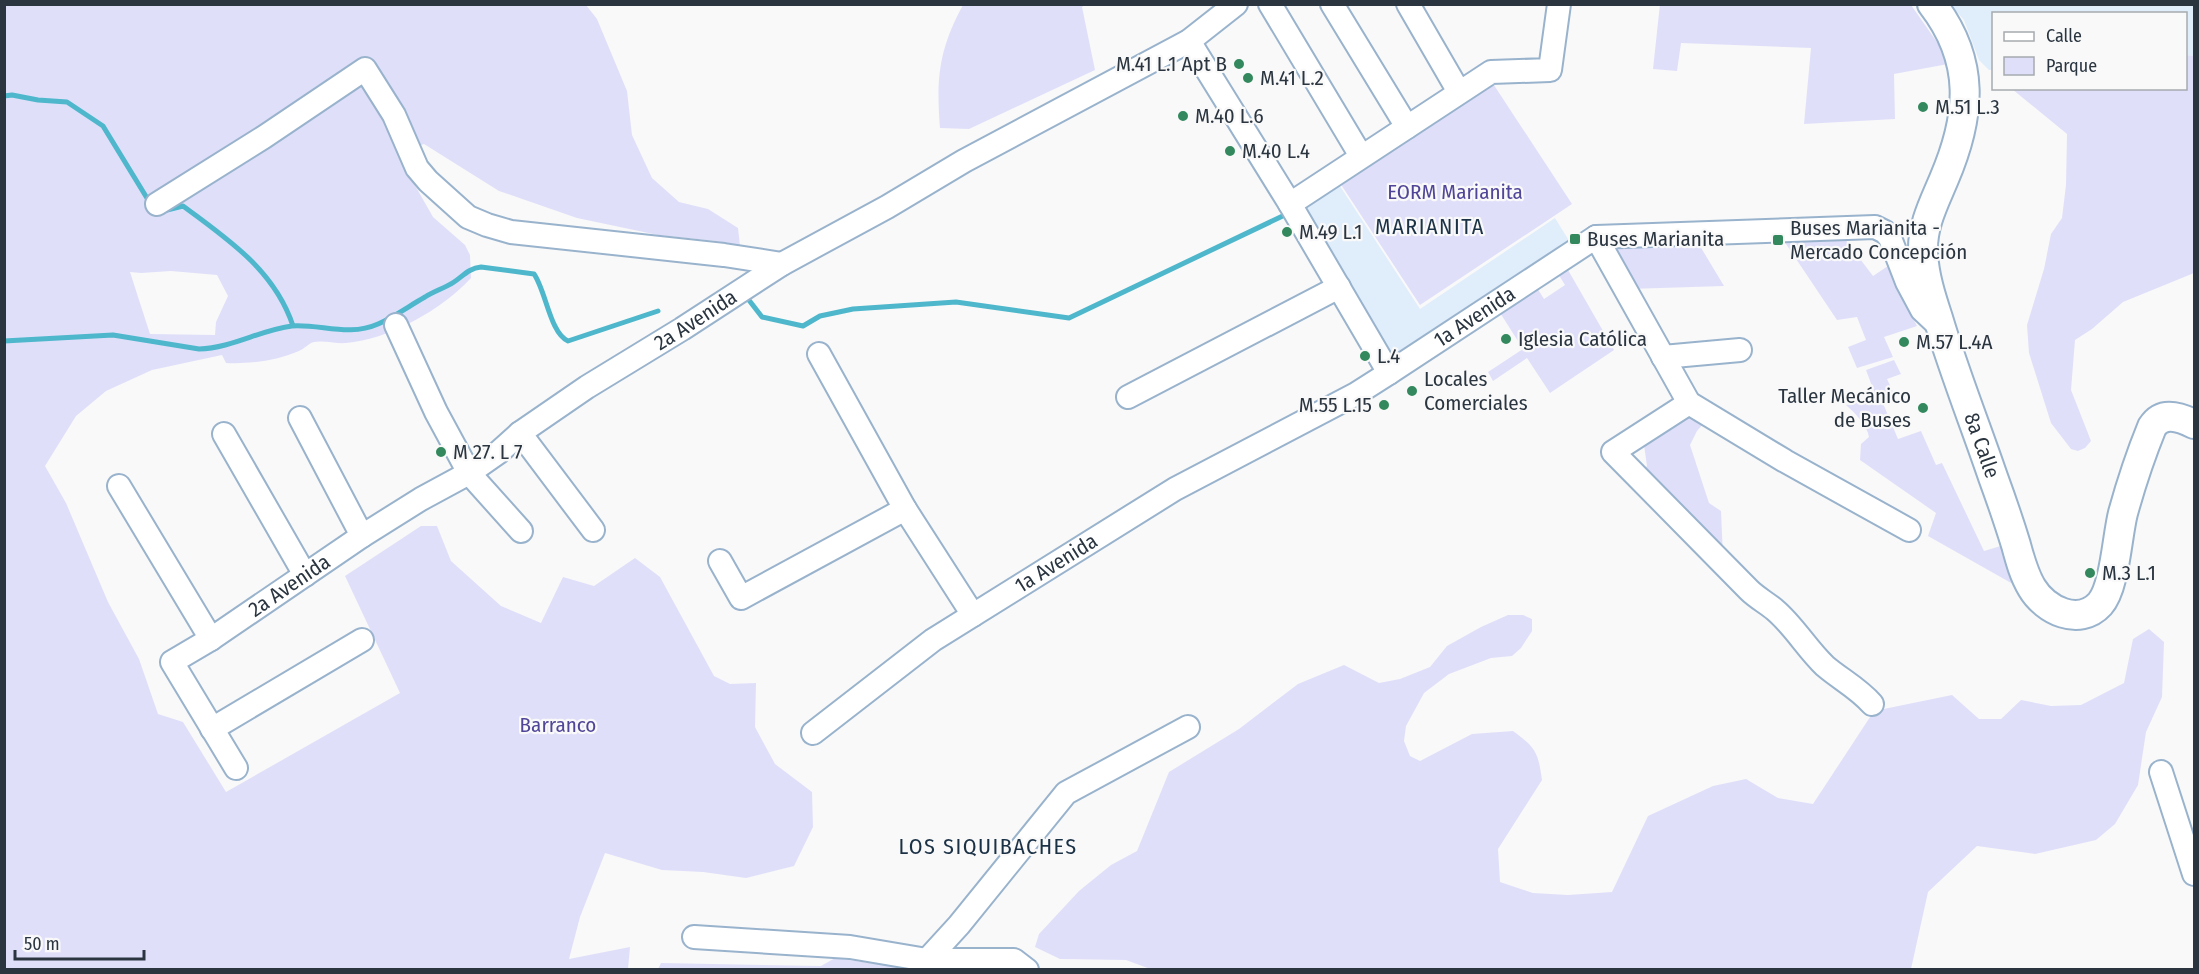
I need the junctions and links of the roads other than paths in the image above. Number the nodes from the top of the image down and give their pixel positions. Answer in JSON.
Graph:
{"nodes":[{"id":1,"x":1236,"y":4,"type":"edge"},
{"id":2,"x":1270,"y":4,"type":"edge"},
{"id":3,"x":1332,"y":4,"type":"edge"},
{"id":4,"x":1408,"y":4,"type":"edge"},
{"id":5,"x":1559,"y":4,"type":"edge"},
{"id":6,"x":1932,"y":4,"type":"edge"},
{"id":7,"x":1189,"y":41,"type":"junction"},
{"id":8,"x":1459,"y":92,"type":"junction"},
{"id":9,"x":1407,"y":127,"type":"junction"},
{"id":10,"x":1361,"y":156,"type":"junction"},
{"id":11,"x":158,"y":204,"type":"dead end"},
{"id":12,"x":1294,"y":211,"type":"junction"},
{"id":13,"x":1596,"y":237,"type":"junction"},
{"id":14,"x":782,"y":264,"type":"junction"},
{"id":15,"x":1339,"y":287,"type":"junction"},
{"id":16,"x":396,"y":325,"type":"dead end"},
{"id":17,"x":1940,"y":327,"type":"junction"},
{"id":18,"x":1740,"y":350,"type":"dead end"},
{"id":19,"x":819,"y":354,"type":"dead end"},
{"id":20,"x":1663,"y":357,"type":"junction"},
{"id":21,"x":1389,"y":373,"type":"junction"},
{"id":22,"x":1128,"y":397,"type":"dead end"},
{"id":23,"x":1689,"y":403,"type":"junction"},
{"id":24,"x":300,"y":418,"type":"dead end"},
{"id":25,"x":2194,"y":424,"type":"edge"},
{"id":26,"x":520,"y":433,"type":"junction"},
{"id":27,"x":224,"y":434,"type":"dead end"},
{"id":28,"x":469,"y":472,"type":"junction"},
{"id":29,"x":119,"y":486,"type":"dead end"},
{"id":30,"x":905,"y":509,"type":"junction"},
{"id":31,"x":593,"y":530,"type":"dead end"},
{"id":32,"x":521,"y":531,"type":"dead end"},
{"id":33,"x":1909,"y":531,"type":"dead end"},
{"id":34,"x":362,"y":536,"type":"junction"},
{"id":35,"x":720,"y":561,"type":"dead end"},
{"id":36,"x":305,"y":575,"type":"junction"},
{"id":37,"x":973,"y":615,"type":"junction"},
{"id":38,"x":211,"y":639,"type":"junction"},
{"id":39,"x":362,"y":640,"type":"dead end"},
{"id":40,"x":1872,"y":704,"type":"dead end"},
{"id":41,"x":1188,"y":727,"type":"dead end"},
{"id":42,"x":212,"y":729,"type":"junction"},
{"id":43,"x":813,"y":733,"type":"dead end"},
{"id":44,"x":236,"y":768,"type":"dead end"},
{"id":45,"x":2161,"y":772,"type":"dead end"},
{"id":46,"x":2194,"y":874,"type":"edge"},
{"id":47,"x":694,"y":937,"type":"dead end"},
{"id":48,"x":927,"y":960,"type":"junction"},
{"id":49,"x":1027,"y":969,"type":"edge"}],
"edges":[{"from":1,"to":7,"type":"street","name":"2a Avenida"},
{"from":2,"to":10,"type":"street"},
{"from":3,"to":9,"type":"street"},
{"from":4,"to":8,"type":"street"},
{"from":5,"to":8,"type":"street"},
{"from":6,"to":17,"type":"main road","name":"8a Calle"},
{"from":7,"to":12,"type":"street"},
{"from":7,"to":14,"type":"street","name":"2a Avenida"},
{"from":8,"to":9,"type":"street"},
{"from":9,"to":10,"type":"street"},
{"from":10,"to":12,"type":"street"},
{"from":11,"to":14,"type":"street"},
{"from":12,"to":15,"type":"street"},
{"from":13,"to":17,"type":"street"},
{"from":13,"to":20,"type":"street"},
{"from":13,"to":21,"type":"street","name":"1a Avenida"},
{"from":14,"to":26,"type":"street","name":"2a Avenida"},
{"from":15,"to":21,"type":"street"},
{"from":15,"to":22,"type":"street"},
{"from":16,"to":28,"type":"street"},
{"from":17,"to":25,"type":"main road","name":"8a Calle"},
{"from":18,"to":20,"type":"street"},
{"from":19,"to":30,"type":"street"},
{"from":20,"to":23,"type":"street"},
{"from":21,"to":37,"type":"street","name":"1a Avenida"},
{"from":23,"to":33,"type":"street"},
{"from":23,"to":40,"type":"street"},
{"from":24,"to":34,"type":"street"},
{"from":26,"to":28,"type":"street","name":"2a Avenida"},
{"from":26,"to":31,"type":"street"},
{"from":27,"to":36,"type":"street"},
{"from":28,"to":32,"type":"street"},
{"from":28,"to":34,"type":"street","name":"2a Avenida"},
{"from":29,"to":38,"type":"street"},
{"from":30,"to":35,"type":"street"},
{"from":30,"to":37,"type":"street"},
{"from":34,"to":36,"type":"street","name":"2a Avenida"},
{"from":36,"to":38,"type":"street","name":"2a Avenida"},
{"from":37,"to":43,"type":"street","name":"1a Avenida"},
{"from":38,"to":42,"type":"street","name":"2a Avenida"},
{"from":39,"to":42,"type":"street"},
{"from":41,"to":48,"type":"street"},
{"from":42,"to":44,"type":"street"},
{"from":45,"to":46,"type":"street"},
{"from":47,"to":48,"type":"street"},
{"from":48,"to":49,"type":"street"}]}
